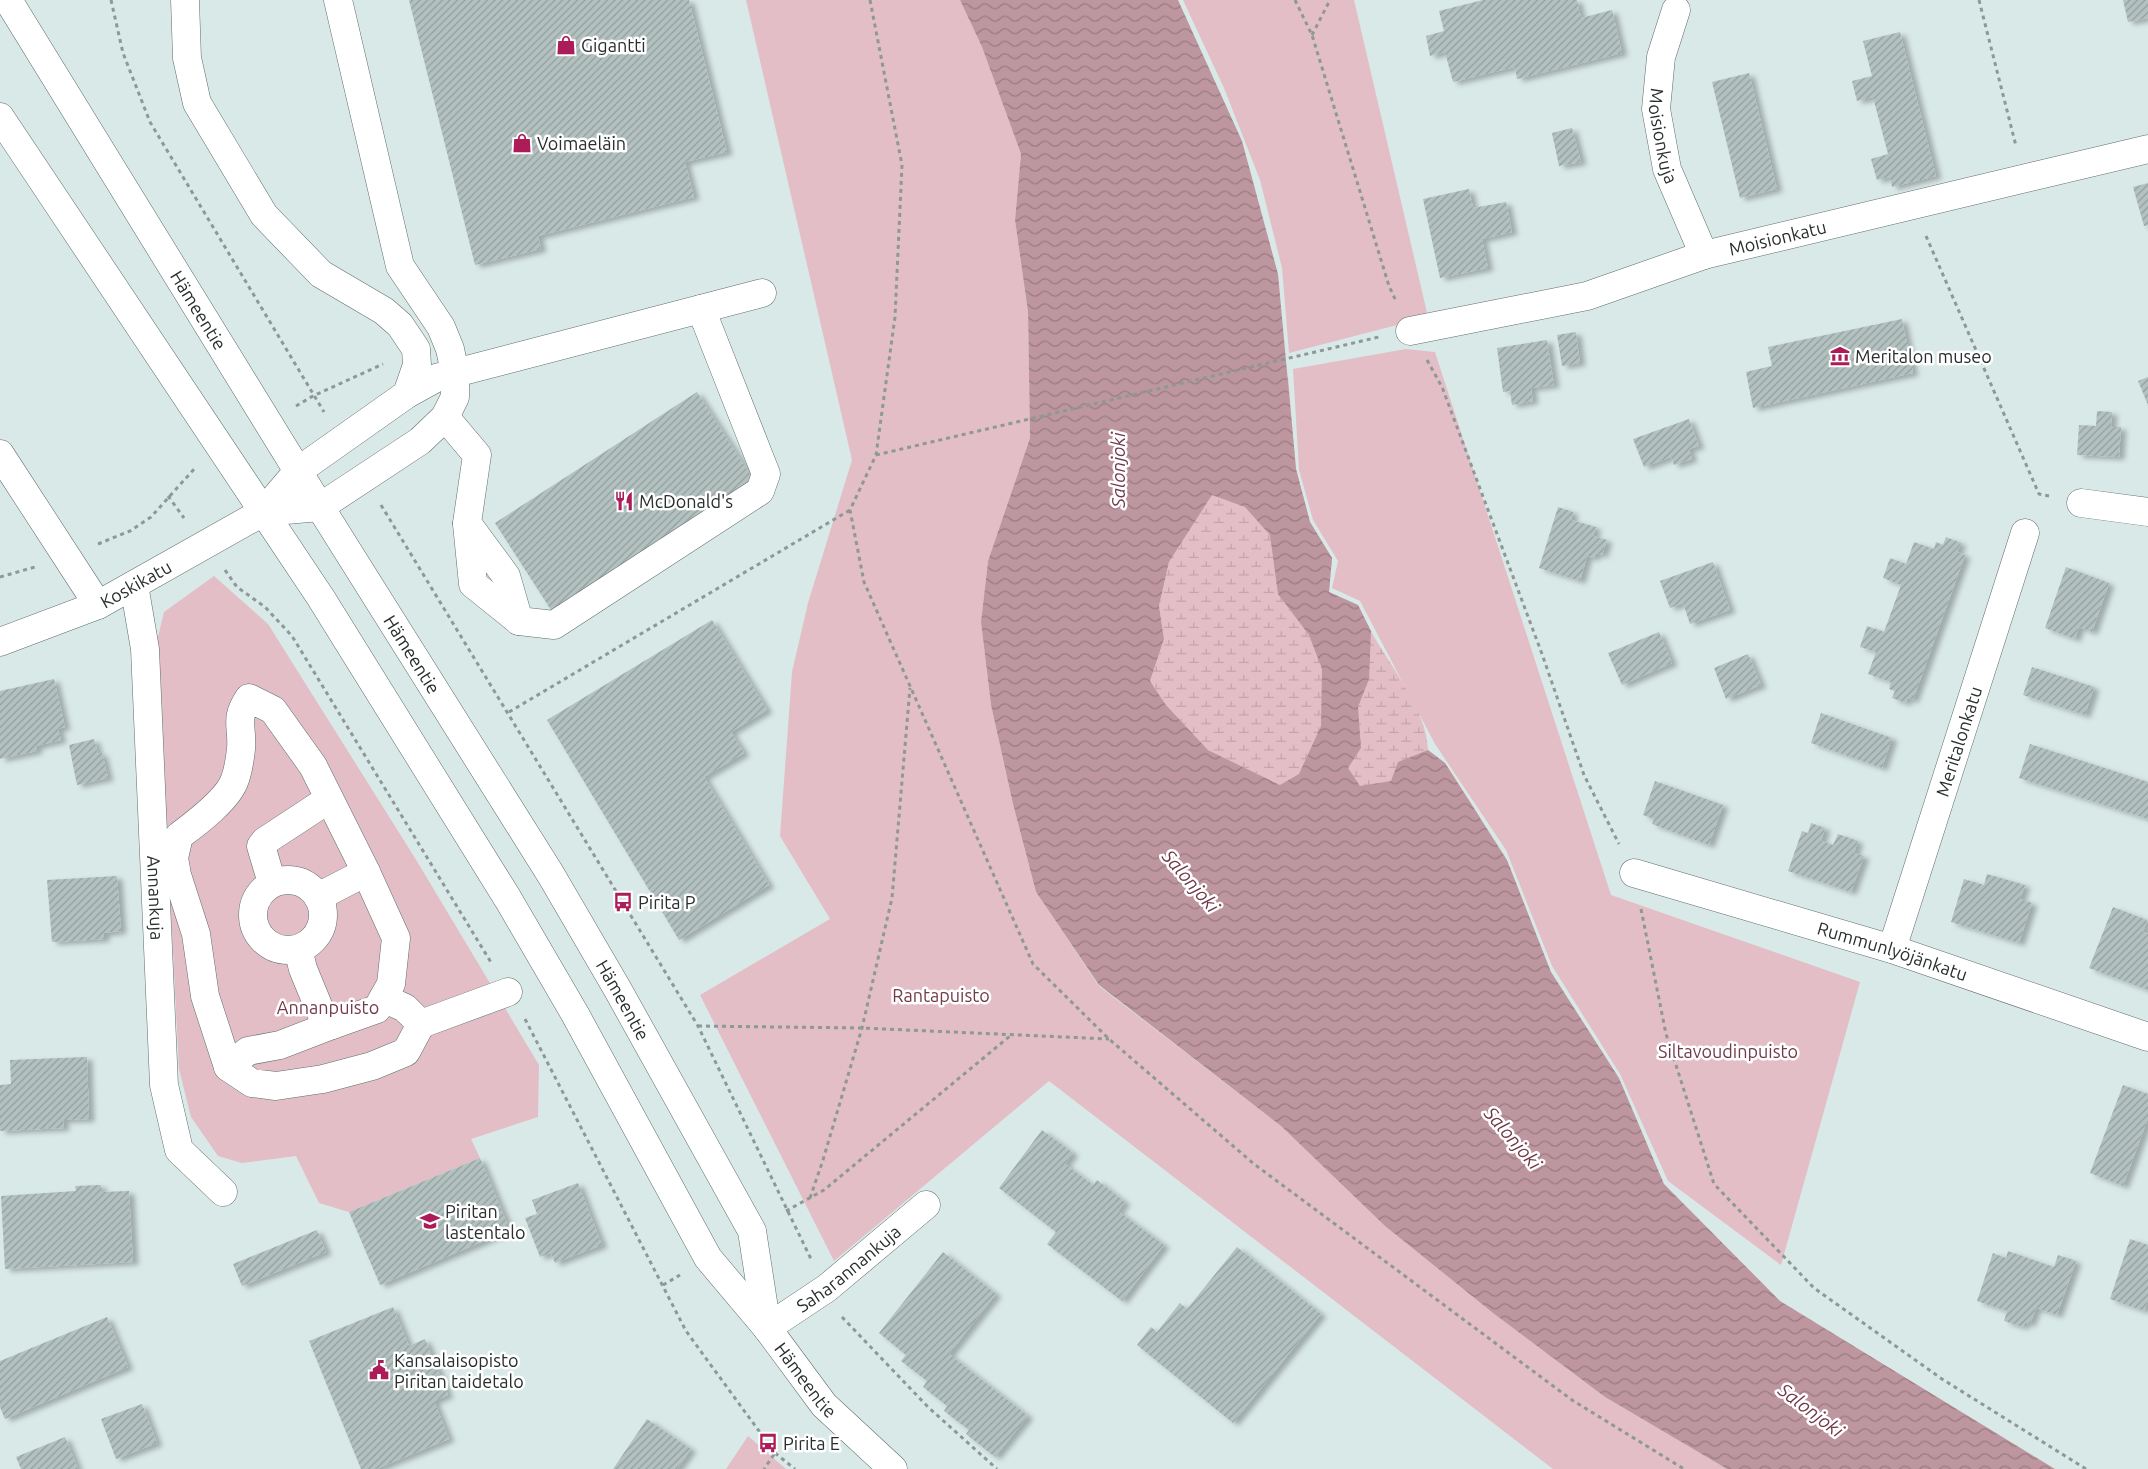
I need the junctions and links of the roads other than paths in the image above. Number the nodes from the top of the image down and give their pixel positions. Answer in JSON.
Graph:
{"nodes":[{"id":1,"x":8,"y":0,"type":"edge"},
{"id":2,"x":185,"y":0,"type":"edge"},
{"id":3,"x":338,"y":0,"type":"edge"},
{"id":4,"x":1676,"y":10,"type":"dead end"},
{"id":5,"x":2,"y":121,"type":"edge"},
{"id":6,"x":2148,"y":149,"type":"edge"},
{"id":7,"x":1704,"y":255,"type":"junction"},
{"id":8,"x":762,"y":293,"type":"dead end"},
{"id":9,"x":701,"y":309,"type":"junction"},
{"id":10,"x":1410,"y":330,"type":"road end"},
{"id":11,"x":455,"y":373,"type":"junction"},
{"id":12,"x":407,"y":394,"type":"junction"},
{"id":13,"x":445,"y":417,"type":"junction"},
{"id":14,"x":0,"y":454,"type":"edge"},
{"id":15,"x":298,"y":471,"type":"junction"},
{"id":16,"x":2081,"y":503,"type":"road end"},
{"id":17,"x":320,"y":507,"type":"junction"},
{"id":18,"x":263,"y":512,"type":"junction"},
{"id":19,"x":2148,"y":512,"type":"edge"},
{"id":20,"x":2025,"y":533,"type":"dead end"},
{"id":21,"x":134,"y":585,"type":"junction"},
{"id":22,"x":98,"y":605,"type":"junction"},
{"id":23,"x":0,"y":642,"type":"edge"},
{"id":24,"x":329,"y":799,"type":"junction"},
{"id":25,"x":366,"y":872,"type":"junction"},
{"id":26,"x":1634,"y":873,"type":"road end"},
{"id":27,"x":272,"y":883,"type":"junction"},
{"id":28,"x":318,"y":897,"type":"junction"},
{"id":29,"x":298,"y":949,"type":"junction"},
{"id":30,"x":1892,"y":949,"type":"junction"},
{"id":31,"x":508,"y":992,"type":"dead end"},
{"id":32,"x":384,"y":998,"type":"junction"},
{"id":33,"x":420,"y":1024,"type":"junction"},
{"id":34,"x":332,"y":1026,"type":"junction"},
{"id":35,"x":2148,"y":1037,"type":"edge"},
{"id":36,"x":228,"y":1067,"type":"junction"},
{"id":37,"x":223,"y":1192,"type":"dead end"},
{"id":38,"x":926,"y":1205,"type":"dead end"},
{"id":39,"x":767,"y":1328,"type":"junction"},
{"id":40,"x":887,"y":1467,"type":"edge"}],
"edges":[{"from":1,"to":15,"type":"street","name":"Hämeentie"},
{"from":2,"to":12,"type":"street"},
{"from":3,"to":11,"type":"street"},
{"from":4,"to":7,"type":"street","name":"Moisionkuja"},
{"from":5,"to":18,"type":"street","name":"Hämeentie"},
{"from":6,"to":7,"type":"street","name":"Moisionkatu"},
{"from":7,"to":10,"type":"street","name":"Moisionkatu"},
{"from":8,"to":9,"type":"street"},
{"from":9,"to":11,"type":"street"},
{"from":9,"to":13,"type":"street"},
{"from":11,"to":12,"type":"street"},
{"from":11,"to":13,"type":"street"},
{"from":12,"to":15,"type":"street"},
{"from":13,"to":17,"type":"street"},
{"from":14,"to":22,"type":"street"},
{"from":15,"to":17,"type":"street","name":"Hämeentie"},
{"from":15,"to":18,"type":"street"},
{"from":16,"to":19,"type":"street"},
{"from":17,"to":18,"type":"street"},
{"from":17,"to":39,"type":"street","name":"Hämeentie"},
{"from":18,"to":21,"type":"street","name":"Koskikatu"},
{"from":18,"to":39,"type":"street","name":"Hämeentie"},
{"from":20,"to":30,"type":"street","name":"Meritalonkatu"},
{"from":21,"to":22,"type":"street","name":"Koskikatu"},
{"from":21,"to":37,"type":"street","name":"Annankuja"},
{"from":22,"to":23,"type":"street","name":"Koskikatu"},
{"from":24,"to":25,"type":"street"},
{"from":24,"to":27,"type":"street"},
{"from":24,"to":36,"type":"street"},
{"from":25,"to":28,"type":"street"},
{"from":25,"to":32,"type":"street"},
{"from":26,"to":30,"type":"street","name":"Rummunlyöjänkatu"},
{"from":27,"to":28,"type":"street"},
{"from":27,"to":29,"type":"street"},
{"from":28,"to":29,"type":"street"},
{"from":29,"to":34,"type":"street"},
{"from":30,"to":35,"type":"street","name":"Rummunlyöjänkatu"},
{"from":31,"to":33,"type":"street"},
{"from":32,"to":33,"type":"street"},
{"from":32,"to":34,"type":"street"},
{"from":33,"to":36,"type":"street"},
{"from":34,"to":36,"type":"street"},
{"from":38,"to":39,"type":"street","name":"Saharannankuja"},
{"from":39,"to":40,"type":"street","name":"Hämeentie"}]}
